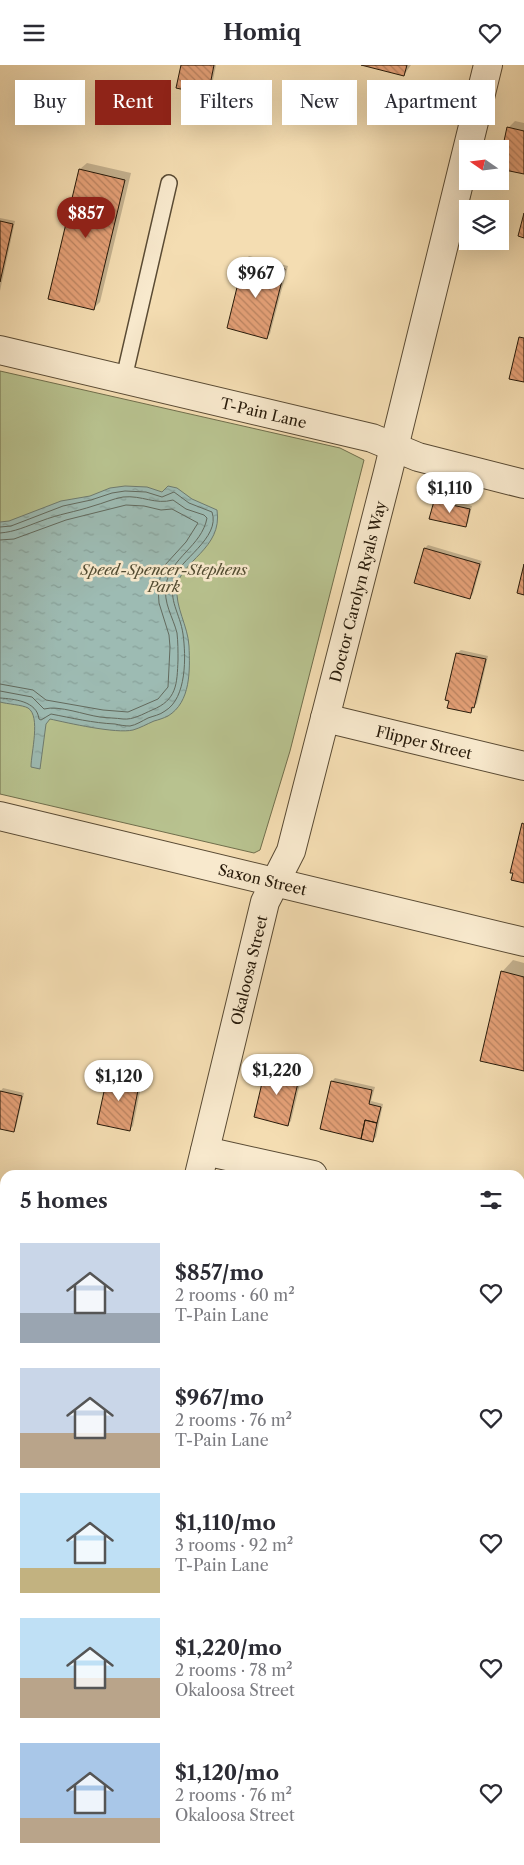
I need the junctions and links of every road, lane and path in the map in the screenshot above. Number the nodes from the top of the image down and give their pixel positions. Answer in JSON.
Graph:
{"nodes":[{"id":1,"x":488,"y":65,"type":"edge"},
{"id":2,"x":169,"y":183,"type":"dead end"},
{"id":3,"x":0,"y":350,"type":"edge"},
{"id":4,"x":124,"y":379,"type":"junction"},
{"id":5,"x":394,"y":447,"type":"junction"},
{"id":6,"x":524,"y":484,"type":"edge"},
{"id":7,"x":325,"y":718,"type":"junction"},
{"id":8,"x":524,"y":766,"type":"edge"},
{"id":9,"x":0,"y":816,"type":"edge"},
{"id":10,"x":275,"y":882,"type":"junction"},
{"id":11,"x":524,"y":942,"type":"edge"},
{"id":12,"x":202,"y":1163,"type":"edge"},
{"id":13,"x":267,"y":1170,"type":"edge"}],
"edges":[{"from":1,"to":5,"type":"street","name":"Doctor Carolyn Ryals Way"},
{"from":2,"to":4,"type":"lane"},
{"from":3,"to":4,"type":"street","name":"T-Pain Lane"},
{"from":4,"to":5,"type":"street","name":"T-Pain Lane"},
{"from":5,"to":6,"type":"street","name":"T-Pain Lane"},
{"from":5,"to":7,"type":"street","name":"Doctor Carolyn Ryals Way"},
{"from":7,"to":8,"type":"street","name":"Flipper Street"},
{"from":7,"to":10,"type":"street","name":"Doctor Carolyn Ryals Way"},
{"from":9,"to":10,"type":"street","name":"Saxon Street"},
{"from":10,"to":11,"type":"street","name":"Saxon Street"},
{"from":10,"to":12,"type":"street","name":"Okaloosa Street"},
{"from":12,"to":13,"type":"street"}]}
